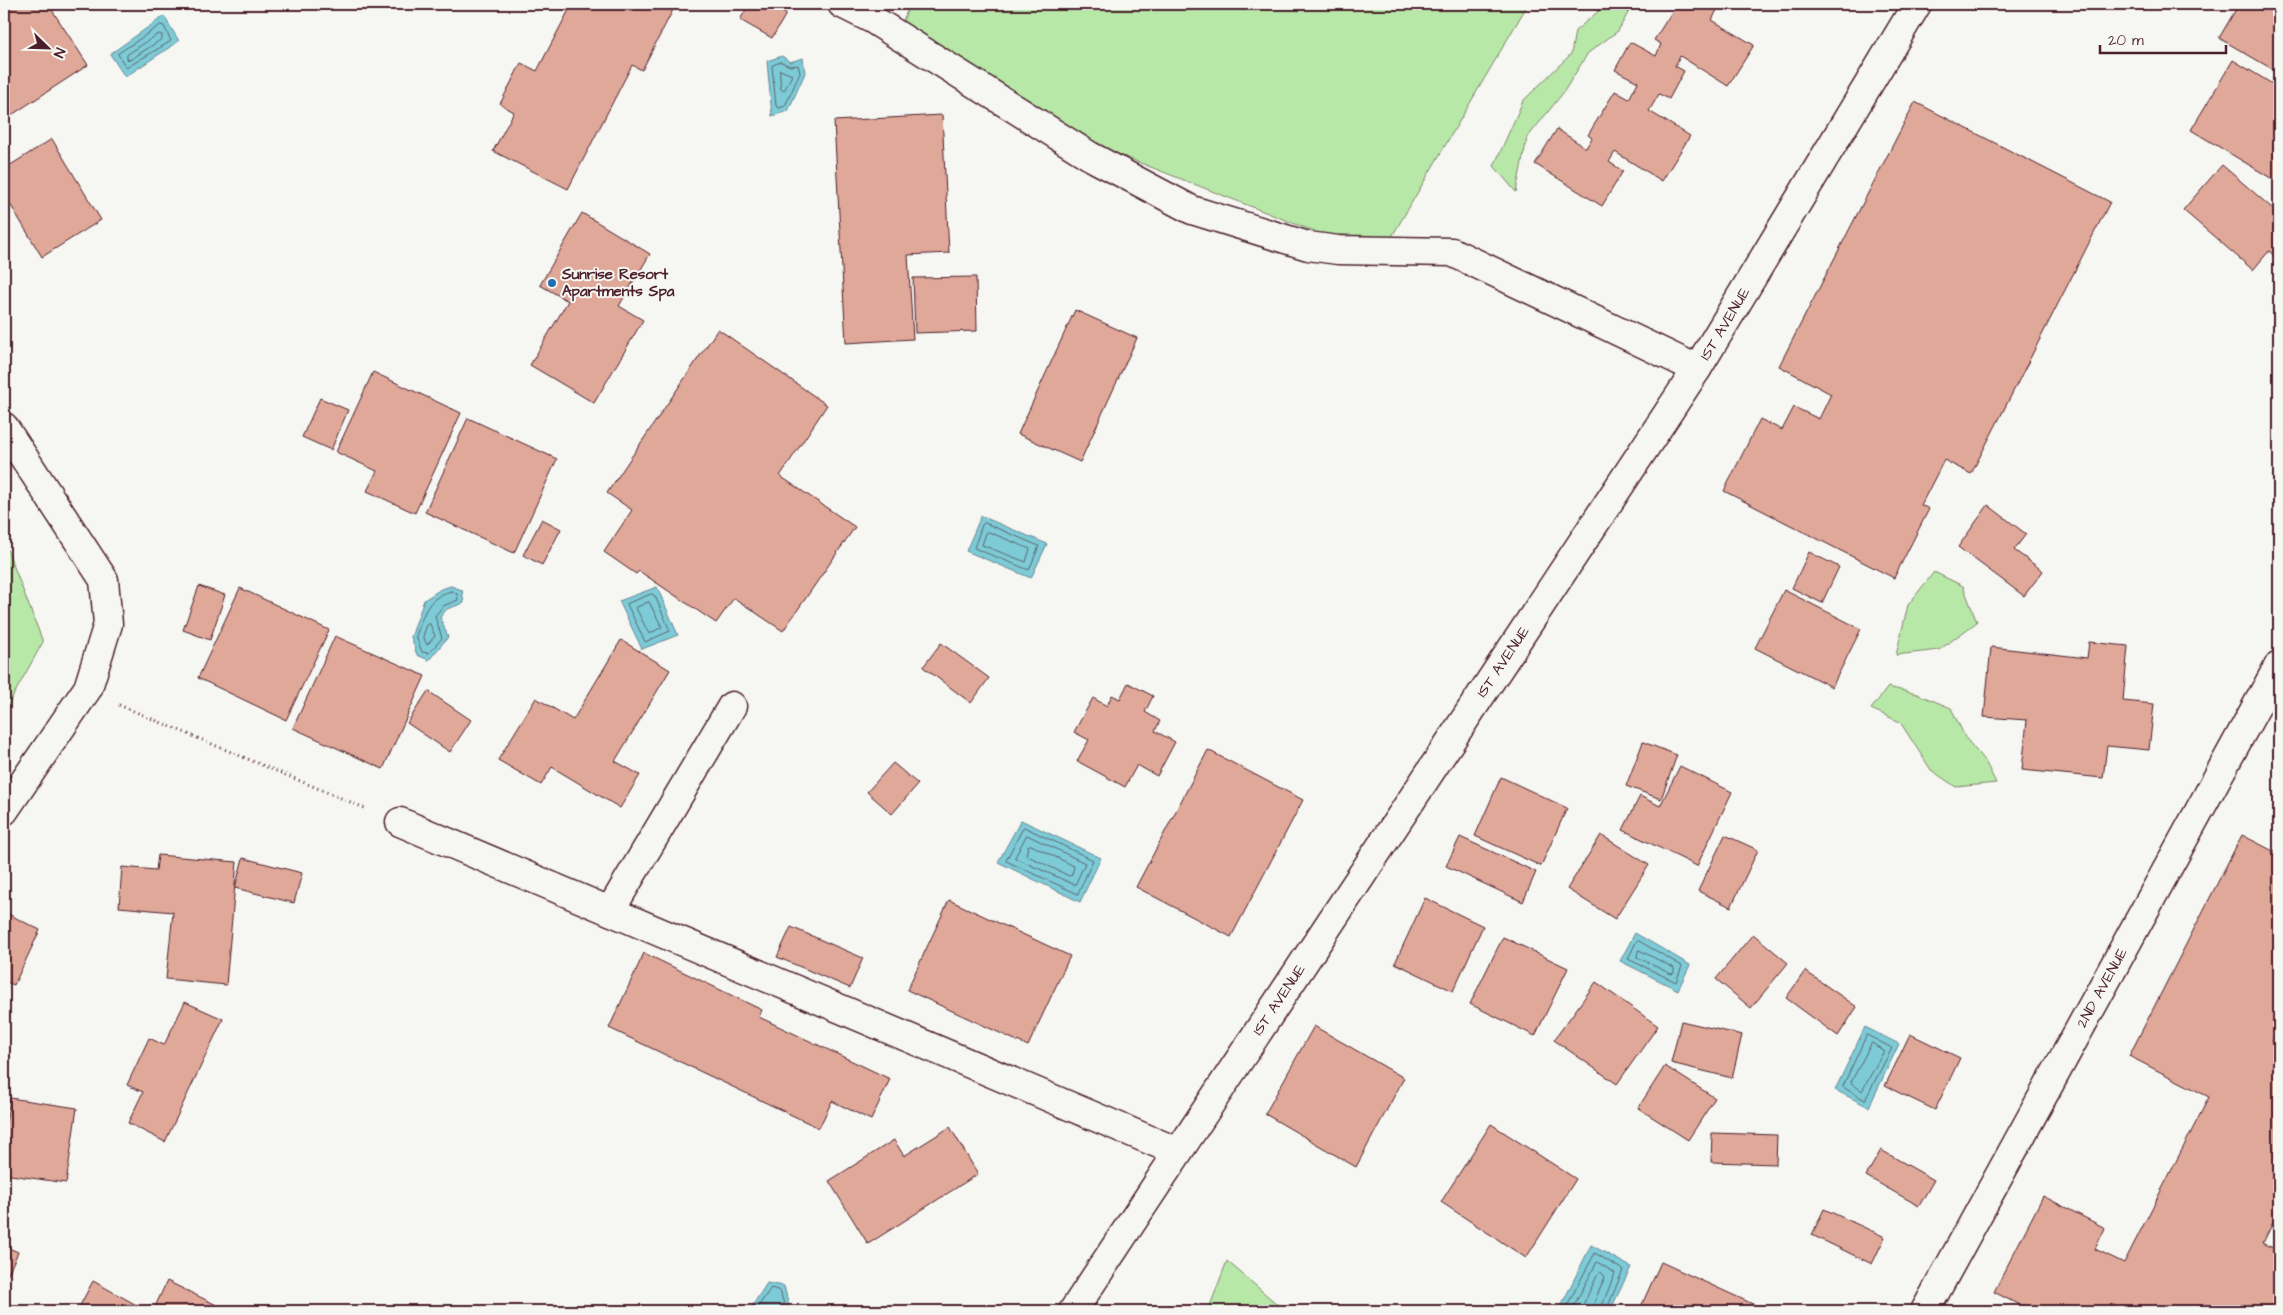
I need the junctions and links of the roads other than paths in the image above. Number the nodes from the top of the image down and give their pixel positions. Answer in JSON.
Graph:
{"nodes":[{"id":1,"x":842,"y":4,"type":"edge"},
{"id":2,"x":1917,"y":4,"type":"edge"},
{"id":3,"x":1697,"y":369,"type":"junction"},
{"id":4,"x":4,"y":427,"type":"edge"},
{"id":5,"x":2279,"y":665,"type":"edge"},
{"id":6,"x":732,"y":706,"type":"dead end"},
{"id":7,"x":4,"y":812,"type":"edge"},
{"id":8,"x":400,"y":822,"type":"road end"},
{"id":9,"x":610,"y":911,"type":"junction"},
{"id":10,"x":1178,"y":1152,"type":"junction"},
{"id":11,"x":1073,"y":1311,"type":"edge"},
{"id":12,"x":1925,"y":1311,"type":"edge"}],
"edges":[{"from":1,"to":3,"type":"street"},
{"from":2,"to":3,"type":"street","name":"1ST AVENUE"},
{"from":3,"to":10,"type":"street","name":"1ST AVENUE"},
{"from":4,"to":7,"type":"street"},
{"from":5,"to":12,"type":"street","name":"2ND AVENUE"},
{"from":6,"to":9,"type":"street"},
{"from":8,"to":9,"type":"street"},
{"from":9,"to":10,"type":"street"},
{"from":10,"to":11,"type":"street","name":"1ST AVENUE"}]}
